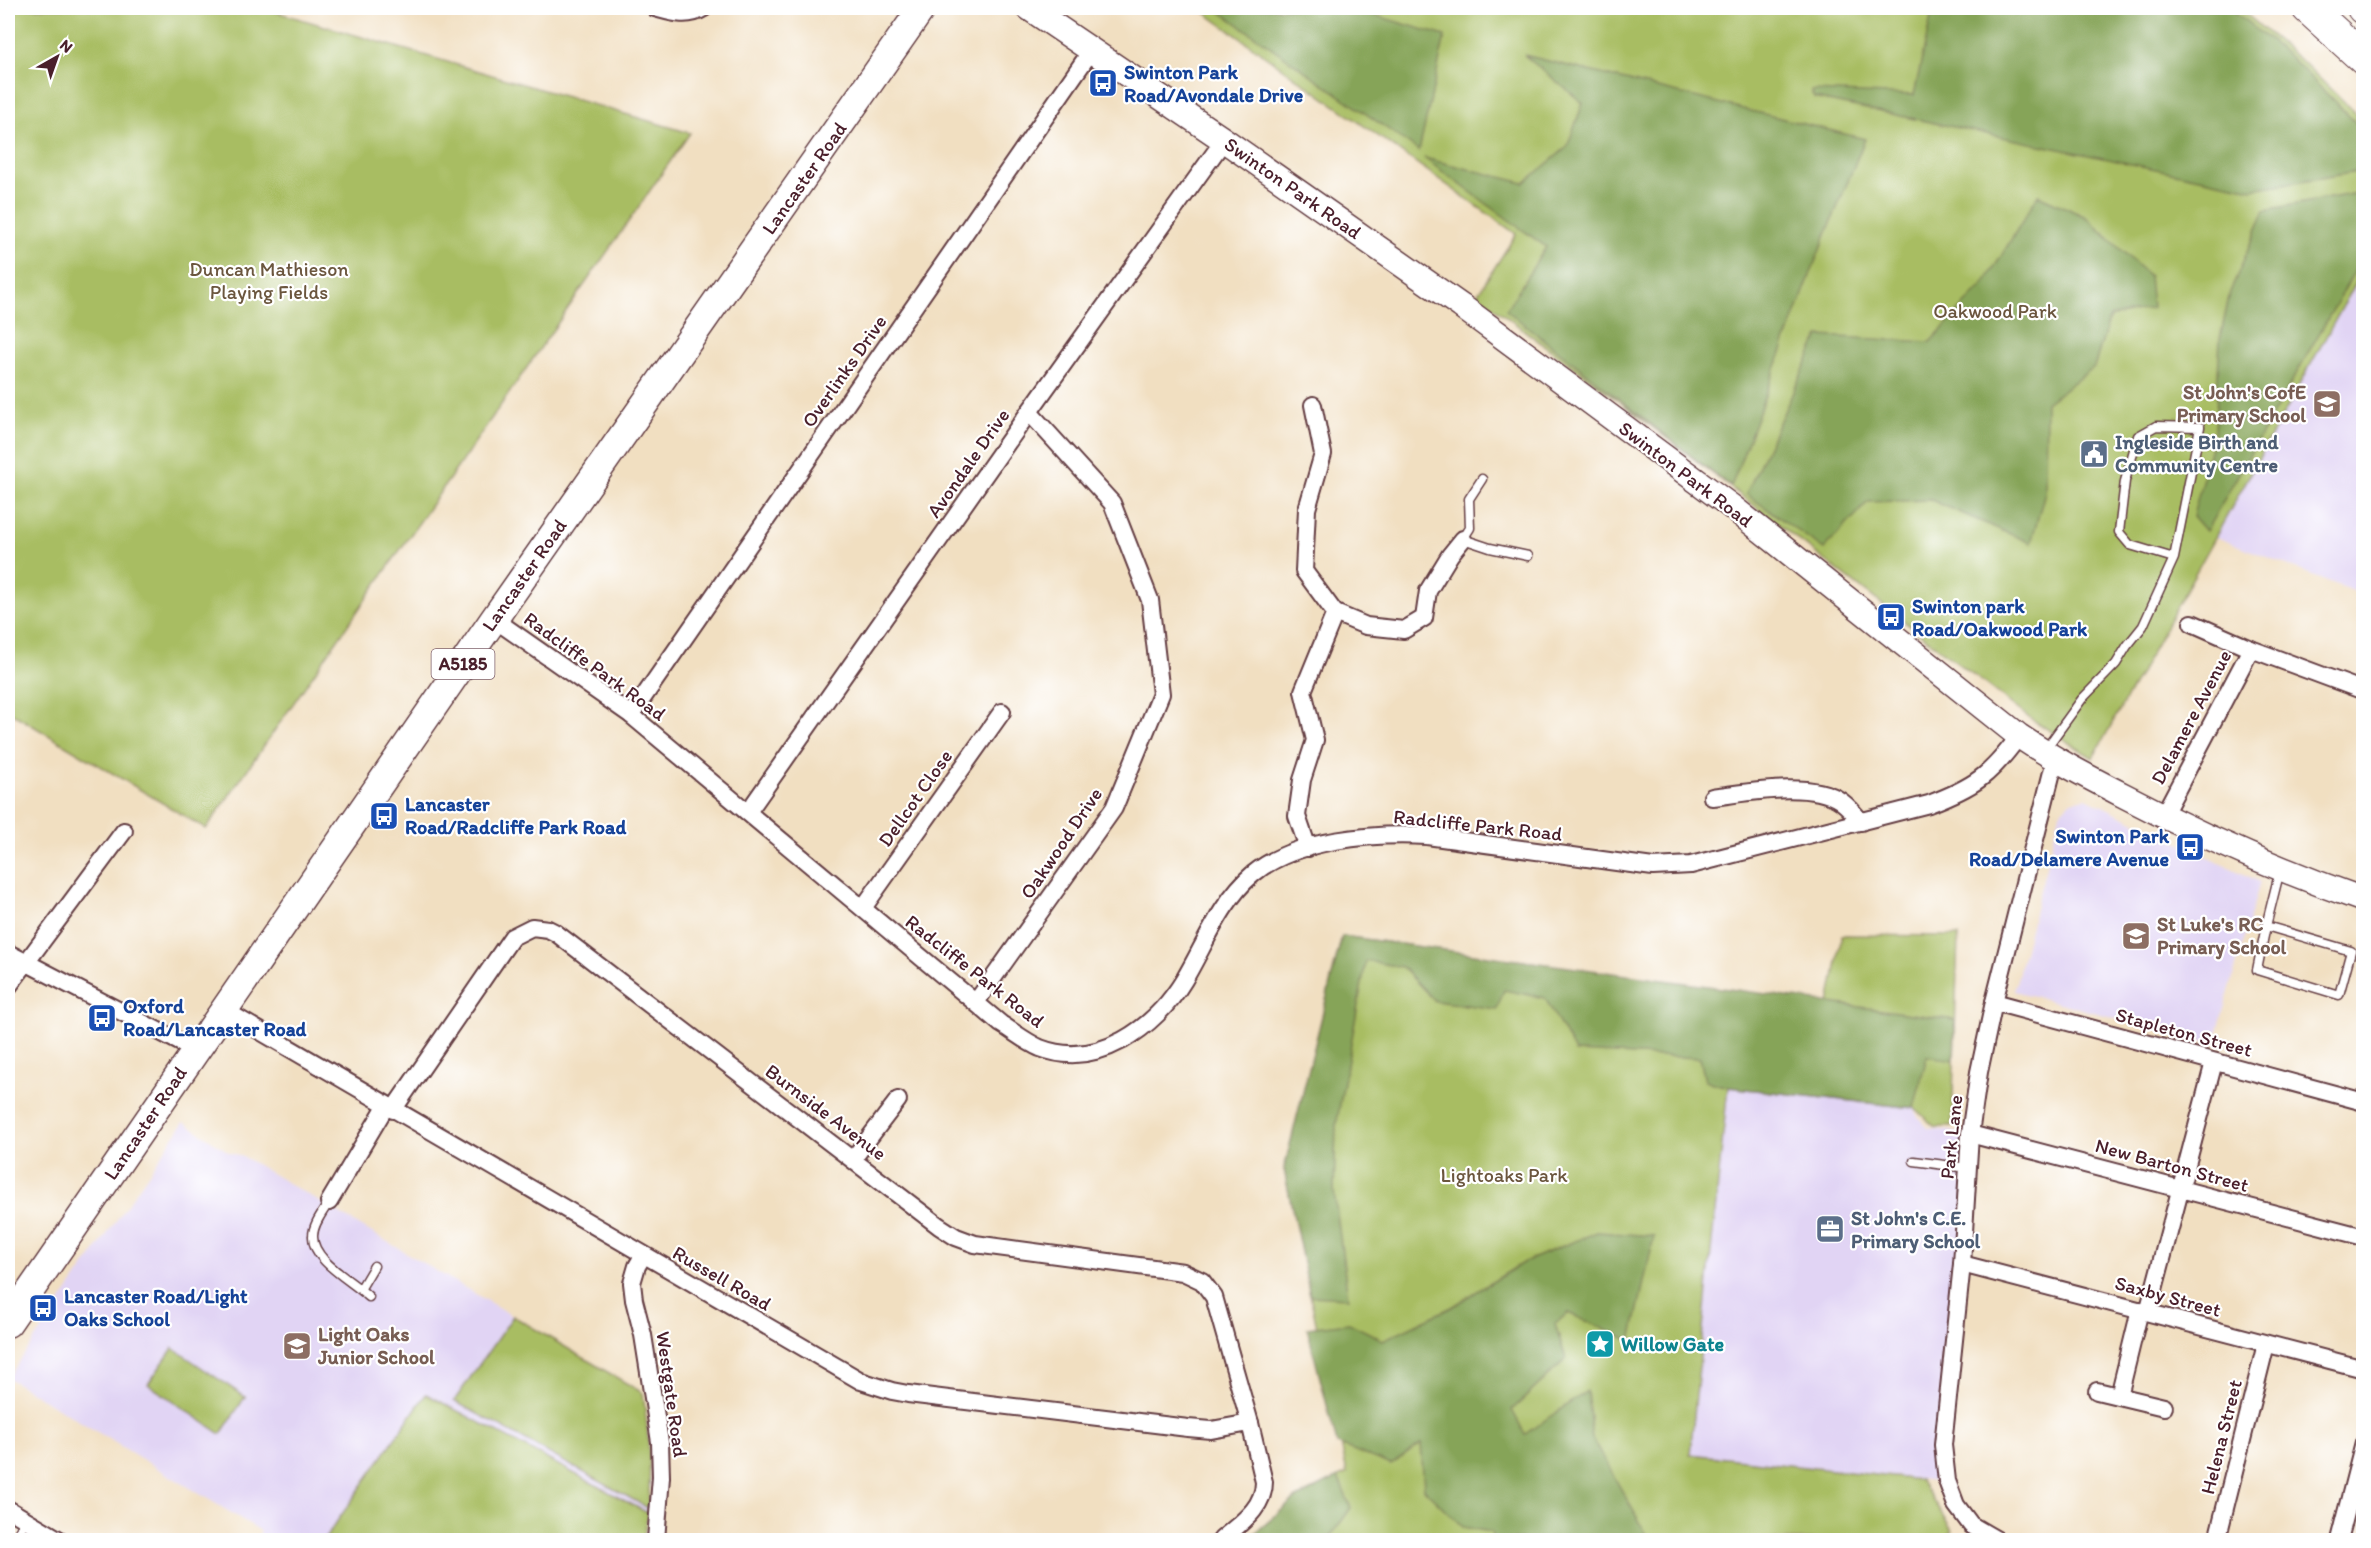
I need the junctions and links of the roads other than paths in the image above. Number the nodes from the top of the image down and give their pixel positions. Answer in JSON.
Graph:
{"nodes":[{"id":1,"x":656,"y":8,"type":"edge"},
{"id":2,"x":704,"y":8,"type":"edge"},
{"id":3,"x":922,"y":8,"type":"edge"},
{"id":4,"x":1029,"y":8,"type":"edge"},
{"id":5,"x":2308,"y":8,"type":"edge"},
{"id":6,"x":1091,"y":51,"type":"junction"},
{"id":7,"x":2364,"y":59,"type":"edge"},
{"id":8,"x":1224,"y":140,"type":"junction"},
{"id":9,"x":1313,"y":405,"type":"dead end"},
{"id":10,"x":1029,"y":412,"type":"junction"},
{"id":11,"x":1482,"y":479,"type":"dead end"},
{"id":12,"x":1463,"y":539,"type":"junction"},
{"id":13,"x":1528,"y":556,"type":"dead end"},
{"id":14,"x":2174,"y":558,"type":"junction"},
{"id":15,"x":1335,"y":612,"type":"junction"},
{"id":16,"x":494,"y":619,"type":"junction"},
{"id":17,"x":2192,"y":623,"type":"dead end"},
{"id":18,"x":2252,"y":649,"type":"junction"},
{"id":19,"x":2364,"y":691,"type":"edge"},
{"id":20,"x":1002,"y":712,"type":"dead end"},
{"id":21,"x":631,"y":715,"type":"junction"},
{"id":22,"x":2019,"y":736,"type":"junction"},
{"id":23,"x":2049,"y":756,"type":"junction"},
{"id":24,"x":1712,"y":797,"type":"dead end"},
{"id":25,"x":748,"y":812,"type":"junction"},
{"id":26,"x":2163,"y":816,"type":"junction"},
{"id":27,"x":1860,"y":822,"type":"junction"},
{"id":28,"x":124,"y":831,"type":"dead end"},
{"id":29,"x":1308,"y":848,"type":"junction"},
{"id":30,"x":2280,"y":870,"type":"junction"},
{"id":31,"x":2364,"y":900,"type":"edge"},
{"id":32,"x":863,"y":908,"type":"junction"},
{"id":33,"x":2266,"y":926,"type":"junction"},
{"id":34,"x":8,"y":952,"type":"edge"},
{"id":35,"x":25,"y":962,"type":"junction"},
{"id":36,"x":8,"y":987,"type":"edge"},
{"id":37,"x":976,"y":1002,"type":"junction"},
{"id":38,"x":1994,"y":1002,"type":"junction"},
{"id":39,"x":224,"y":1010,"type":"junction"},
{"id":40,"x":195,"y":1050,"type":"junction"},
{"id":41,"x":2214,"y":1062,"type":"junction"},
{"id":42,"x":898,"y":1100,"type":"dead end"},
{"id":43,"x":2364,"y":1102,"type":"edge"},
{"id":44,"x":390,"y":1108,"type":"junction"},
{"id":45,"x":1970,"y":1134,"type":"junction"},
{"id":46,"x":853,"y":1159,"type":"junction"},
{"id":47,"x":1914,"y":1161,"type":"dead end"},
{"id":48,"x":1968,"y":1168,"type":"junction"},
{"id":49,"x":2180,"y":1190,"type":"junction"},
{"id":50,"x":329,"y":1202,"type":"joint"},
{"id":51,"x":2364,"y":1237,"type":"edge"},
{"id":52,"x":643,"y":1256,"type":"junction"},
{"id":53,"x":1962,"y":1264,"type":"junction"},
{"id":54,"x":374,"y":1266,"type":"dead end"},
{"id":55,"x":360,"y":1288,"type":"junction"},
{"id":56,"x":369,"y":1297,"type":"dead end"},
{"id":57,"x":2144,"y":1311,"type":"junction"},
{"id":58,"x":8,"y":1323,"type":"edge"},
{"id":59,"x":2266,"y":1344,"type":"junction"},
{"id":60,"x":2364,"y":1369,"type":"edge"},
{"id":61,"x":2097,"y":1391,"type":"dead end"},
{"id":62,"x":2119,"y":1396,"type":"junction"},
{"id":63,"x":2164,"y":1407,"type":"dead end"},
{"id":64,"x":1250,"y":1423,"type":"junction"},
{"id":65,"x":2364,"y":1443,"type":"edge"},
{"id":66,"x":8,"y":1509,"type":"edge"},
{"id":67,"x":26,"y":1520,"type":"junction"},
{"id":68,"x":14,"y":1540,"type":"edge"},
{"id":69,"x":60,"y":1540,"type":"edge"},
{"id":70,"x":656,"y":1540,"type":"edge"},
{"id":71,"x":1221,"y":1540,"type":"edge"},
{"id":72,"x":1997,"y":1540,"type":"edge"},
{"id":73,"x":2217,"y":1540,"type":"edge"},
{"id":74,"x":2339,"y":1540,"type":"edge"}],
"edges":[{"from":1,"to":2,"type":"street"},
{"from":3,"to":16,"type":"main road","name":"Lancaster Road","number":"A5185"},
{"from":4,"to":6,"type":"street","name":"Swinton Park Road"},
{"from":5,"to":7,"type":"highway"},
{"from":6,"to":8,"type":"street","name":"Swinton Park Road"},
{"from":6,"to":21,"type":"street","name":"Overlinks Drive"},
{"from":8,"to":10,"type":"street","name":"Avondale Drive"},
{"from":8,"to":22,"type":"street","name":"Swinton Park Road"},
{"from":9,"to":15,"type":"street"},
{"from":10,"to":25,"type":"street","name":"Avondale Drive"},
{"from":10,"to":37,"type":"street","name":"Oakwood Drive"},
{"from":11,"to":12,"type":"lane"},
{"from":12,"to":13,"type":"lane"},
{"from":12,"to":15,"type":"street"},
{"from":14,"to":14,"type":"lane"},
{"from":14,"to":23,"type":"lane"},
{"from":15,"to":29,"type":"street"},
{"from":16,"to":21,"type":"street","name":"Radcliffe Park Road"},
{"from":16,"to":39,"type":"main road","name":"Lancaster Road","number":"A5185"},
{"from":17,"to":18,"type":"street"},
{"from":18,"to":19,"type":"street","name":"Delamere Avenue"},
{"from":18,"to":26,"type":"street","name":"Delamere Avenue"},
{"from":20,"to":32,"type":"street","name":"Dellcot Close"},
{"from":21,"to":25,"type":"street","name":"Radcliffe Park Road"},
{"from":22,"to":23,"type":"street","name":"Swinton Park Road"},
{"from":22,"to":27,"type":"street","name":"Radcliffe Park Road"},
{"from":23,"to":26,"type":"street","name":"Swinton Park Road"},
{"from":23,"to":38,"type":"street","name":"Park Lane"},
{"from":24,"to":27,"type":"street"},
{"from":25,"to":32,"type":"street","name":"Radcliffe Park Road"},
{"from":26,"to":30,"type":"street","name":"Swinton Park Road"},
{"from":27,"to":29,"type":"street","name":"Radcliffe Park Road"},
{"from":28,"to":35,"type":"street"},
{"from":29,"to":37,"type":"street","name":"Radcliffe Park Road"},
{"from":30,"to":31,"type":"street","name":"Swinton Park Road"},
{"from":30,"to":33,"type":"lane"},
{"from":32,"to":37,"type":"street","name":"Radcliffe Park Road"},
{"from":33,"to":33,"type":"lane"},
{"from":34,"to":35,"type":"street"},
{"from":35,"to":36,"type":"street"},
{"from":35,"to":40,"type":"street"},
{"from":38,"to":41,"type":"street","name":"Stapleton Street"},
{"from":38,"to":45,"type":"street","name":"Park Lane"},
{"from":39,"to":40,"type":"main road","name":"Lancaster Road","number":"A5185"},
{"from":39,"to":44,"type":"street","name":"Russell Road"},
{"from":40,"to":58,"type":"main road","name":"Lancaster Road","number":"A5185"},
{"from":41,"to":43,"type":"street","name":"Stapleton Street"},
{"from":41,"to":49,"type":"street"},
{"from":42,"to":46,"type":"street"},
{"from":44,"to":46,"type":"street","name":"Burnside Avenue"},
{"from":44,"to":50,"type":"street","name":"Burnside Avenue"},
{"from":44,"to":52,"type":"street","name":"Russell Road"},
{"from":45,"to":48,"type":"street","name":"Park Lane"},
{"from":45,"to":49,"type":"street","name":"New Barton Street"},
{"from":46,"to":64,"type":"street","name":"Burnside Avenue"},
{"from":47,"to":48,"type":"lane"},
{"from":48,"to":53,"type":"street","name":"Park Lane"},
{"from":49,"to":51,"type":"street","name":"New Barton Street"},
{"from":49,"to":57,"type":"street"},
{"from":50,"to":55,"type":"lane"},
{"from":52,"to":64,"type":"street","name":"Russell Road"},
{"from":52,"to":70,"type":"street","name":"Westgate Road"},
{"from":53,"to":57,"type":"street","name":"Saxby Street"},
{"from":53,"to":72,"type":"street","name":"Park Lane"},
{"from":54,"to":55,"type":"lane"},
{"from":55,"to":56,"type":"lane"},
{"from":57,"to":59,"type":"street","name":"Saxby Street"},
{"from":57,"to":62,"type":"street"},
{"from":59,"to":60,"type":"street","name":"Saxby Street"},
{"from":59,"to":73,"type":"street","name":"Helena Street"},
{"from":61,"to":62,"type":"street"},
{"from":62,"to":63,"type":"street"},
{"from":64,"to":71,"type":"street","name":"Burnside Avenue"},
{"from":65,"to":74,"type":"street"},
{"from":66,"to":67,"type":"street"},
{"from":67,"to":68,"type":"lane"},
{"from":67,"to":69,"type":"street"}]}
